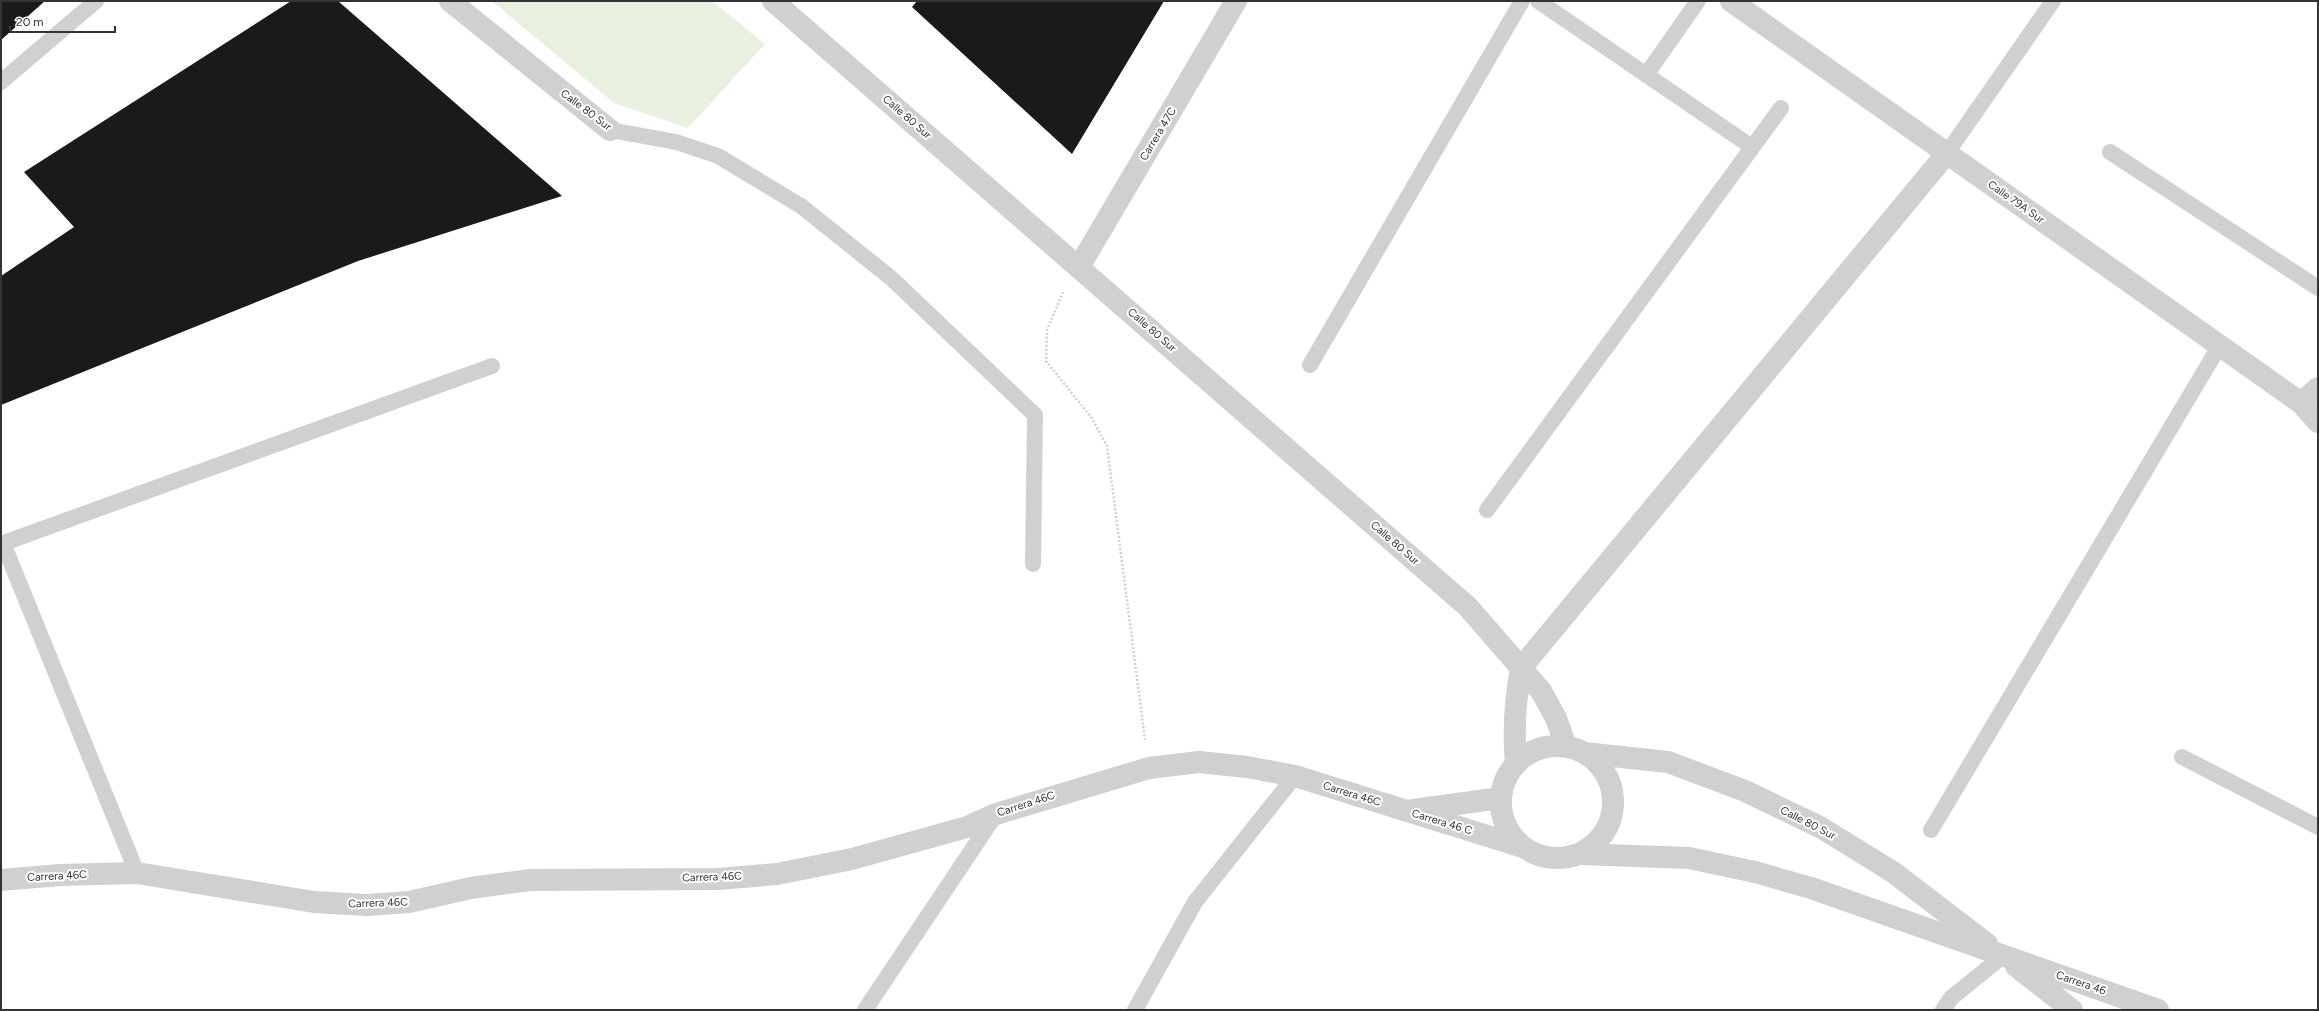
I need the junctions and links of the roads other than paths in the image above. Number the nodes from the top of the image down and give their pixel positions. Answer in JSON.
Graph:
{"nodes":[{"id":1,"x":96,"y":1,"type":"edge"},
{"id":2,"x":450,"y":1,"type":"edge"},
{"id":3,"x":773,"y":1,"type":"edge"},
{"id":4,"x":1236,"y":1,"type":"edge"},
{"id":5,"x":1522,"y":1,"type":"edge"},
{"id":6,"x":1538,"y":1,"type":"edge"},
{"id":7,"x":1698,"y":1,"type":"edge"},
{"id":8,"x":1731,"y":1,"type":"edge"},
{"id":9,"x":2053,"y":1,"type":"edge"},
{"id":10,"x":1646,"y":75,"type":"junction"},
{"id":11,"x":1,"y":82,"type":"edge"},
{"id":12,"x":1781,"y":108,"type":"dead end"},
{"id":13,"x":610,"y":130,"type":"joint"},
{"id":14,"x":1752,"y":147,"type":"junction"},
{"id":15,"x":2110,"y":152,"type":"dead end"},
{"id":16,"x":1947,"y":153,"type":"junction"},
{"id":17,"x":1079,"y":266,"type":"junction"},
{"id":18,"x":2318,"y":288,"type":"edge"},
{"id":19,"x":2220,"y":345,"type":"junction"},
{"id":20,"x":1310,"y":365,"type":"dead end"},
{"id":21,"x":492,"y":366,"type":"dead end"},
{"id":22,"x":2318,"y":388,"type":"edge"},
{"id":23,"x":2302,"y":403,"type":"junction"},
{"id":24,"x":2318,"y":422,"type":"edge"},
{"id":25,"x":1487,"y":510,"type":"dead end"},
{"id":26,"x":2,"y":544,"type":"edge"},
{"id":27,"x":1033,"y":564,"type":"dead end"},
{"id":28,"x":1520,"y":668,"type":"junction"},
{"id":29,"x":1575,"y":750,"type":"junction"},
{"id":30,"x":2182,"y":757,"type":"dead end"},
{"id":31,"x":1516,"y":764,"type":"junction"},
{"id":32,"x":1295,"y":776,"type":"junction"},
{"id":33,"x":1501,"y":798,"type":"junction"},
{"id":34,"x":1406,"y":811,"type":"junction"},
{"id":35,"x":996,"y":814,"type":"junction"},
{"id":36,"x":2318,"y":826,"type":"edge"},
{"id":37,"x":1931,"y":830,"type":"dead end"},
{"id":38,"x":1523,"y":847,"type":"junction"},
{"id":39,"x":1581,"y":854,"type":"junction"},
{"id":40,"x":138,"y":873,"type":"junction"},
{"id":41,"x":1,"y":880,"type":"edge"},
{"id":42,"x":2003,"y":956,"type":"junction"},
{"id":43,"x":865,"y":1010,"type":"edge"},
{"id":44,"x":1135,"y":1010,"type":"edge"},
{"id":45,"x":1943,"y":1010,"type":"edge"},
{"id":46,"x":2072,"y":1010,"type":"edge"},
{"id":47,"x":2158,"y":1010,"type":"edge"}],
"edges":[{"from":1,"to":11,"type":"lane"},
{"from":2,"to":13,"type":"street","name":"Calle 80 Sur"},
{"from":3,"to":17,"type":"street","name":"Calle 80 Sur"},
{"from":4,"to":17,"type":"street","name":"Carrera 47C"},
{"from":5,"to":20,"type":"lane"},
{"from":6,"to":10,"type":"lane"},
{"from":7,"to":10,"type":"lane"},
{"from":8,"to":16,"type":"street","name":"Calle 79A Sur"},
{"from":9,"to":16,"type":"lane"},
{"from":10,"to":14,"type":"lane"},
{"from":12,"to":14,"type":"lane"},
{"from":13,"to":27,"type":"lane","name":"Calle 80 Sur"},
{"from":14,"to":25,"type":"lane"},
{"from":15,"to":18,"type":"lane"},
{"from":16,"to":19,"type":"street","name":"Calle 79A Sur"},
{"from":16,"to":28,"type":"street"},
{"from":17,"to":28,"type":"street","name":"Calle 80 Sur"},
{"from":19,"to":23,"type":"street","name":"Calle 79A Sur"},
{"from":19,"to":37,"type":"lane"},
{"from":21,"to":26,"type":"lane"},
{"from":22,"to":23,"type":"street"},
{"from":23,"to":24,"type":"street","name":"Calle 79A Sur"},
{"from":26,"to":40,"type":"lane"},
{"from":28,"to":29,"type":"street","name":"Calle 80 Sur"},
{"from":28,"to":31,"type":"street"},
{"from":29,"to":31,"type":"street"},
{"from":29,"to":39,"type":"street"},
{"from":29,"to":42,"type":"street","name":"Calle 80 Sur"},
{"from":30,"to":36,"type":"lane"},
{"from":31,"to":33,"type":"street"},
{"from":32,"to":34,"type":"street","name":"Carrera 46C"},
{"from":32,"to":35,"type":"street","name":"Carrera 46C"},
{"from":32,"to":44,"type":"lane"},
{"from":33,"to":34,"type":"street","name":"Carrera 46 C"},
{"from":33,"to":38,"type":"street"},
{"from":34,"to":38,"type":"street","name":"Carrera 46 C"},
{"from":35,"to":40,"type":"street","name":"Carrera 46C"},
{"from":35,"to":43,"type":"lane"},
{"from":38,"to":39,"type":"street"},
{"from":39,"to":42,"type":"street","name":"Calle 80 Sur"},
{"from":40,"to":41,"type":"street","name":"Carrera 46C"},
{"from":42,"to":45,"type":"lane"},
{"from":42,"to":46,"type":"street","name":"Calle 80 Sur"},
{"from":42,"to":47,"type":"street","name":"Carrera 46"}]}
